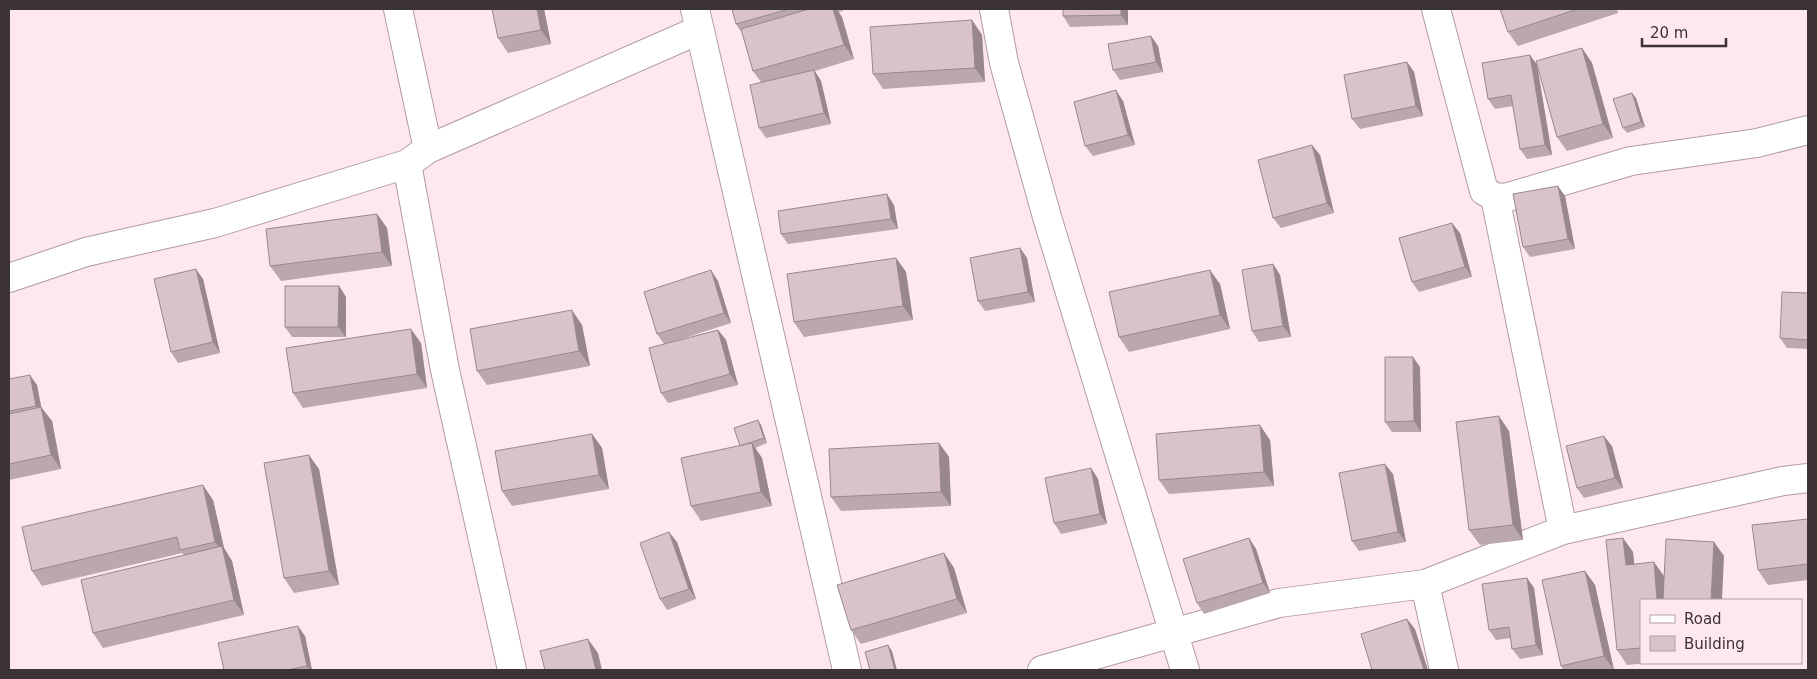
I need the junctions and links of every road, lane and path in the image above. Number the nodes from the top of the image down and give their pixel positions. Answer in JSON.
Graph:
{"nodes":[{"id":1,"x":398,"y":9,"type":"edge"},
{"id":2,"x":994,"y":9,"type":"edge"},
{"id":3,"x":1436,"y":9,"type":"edge"},
{"id":4,"x":697,"y":20,"type":"edge"},
{"id":5,"x":1808,"y":130,"type":"edge"},
{"id":6,"x":418,"y":157,"type":"junction"},
{"id":7,"x":1495,"y":197,"type":"junction"},
{"id":8,"x":9,"y":278,"type":"edge"},
{"id":9,"x":1808,"y":478,"type":"edge"},
{"id":10,"x":1563,"y":530,"type":"junction"},
{"id":11,"x":1426,"y":584,"type":"junction"},
{"id":12,"x":1173,"y":633,"type":"junction"},
{"id":13,"x":512,"y":670,"type":"edge"},
{"id":14,"x":848,"y":670,"type":"edge"},
{"id":15,"x":1042,"y":670,"type":"edge"},
{"id":16,"x":1184,"y":670,"type":"edge"},
{"id":17,"x":1444,"y":670,"type":"edge"}],
"edges":[{"from":1,"to":6,"type":"street"},
{"from":2,"to":12,"type":"street"},
{"from":3,"to":7,"type":"street"},
{"from":4,"to":6,"type":"street"},
{"from":4,"to":14,"type":"street"},
{"from":5,"to":7,"type":"street"},
{"from":6,"to":8,"type":"street"},
{"from":6,"to":13,"type":"street"},
{"from":7,"to":10,"type":"street"},
{"from":9,"to":10,"type":"street"},
{"from":10,"to":11,"type":"street"},
{"from":11,"to":12,"type":"street"},
{"from":11,"to":17,"type":"street"},
{"from":12,"to":15,"type":"street"},
{"from":12,"to":16,"type":"street"}]}
